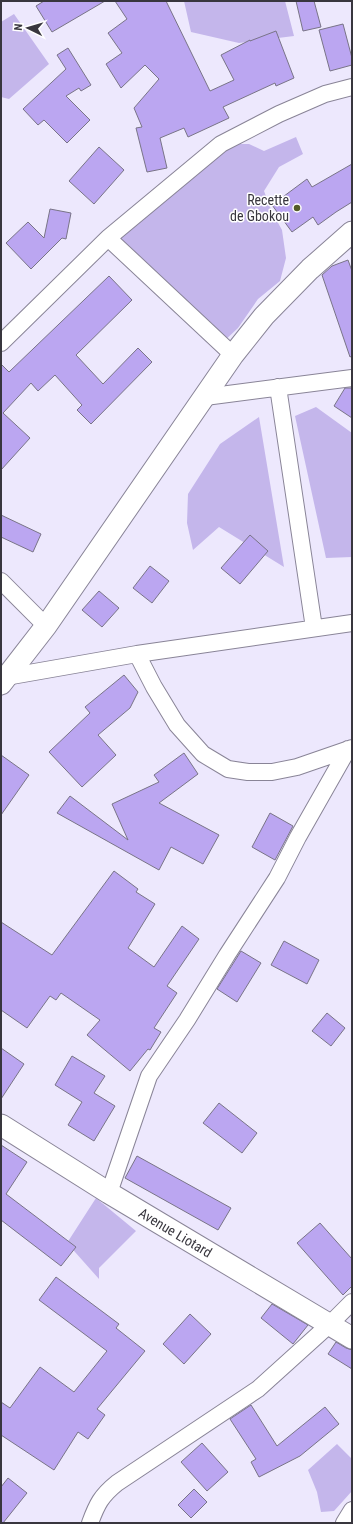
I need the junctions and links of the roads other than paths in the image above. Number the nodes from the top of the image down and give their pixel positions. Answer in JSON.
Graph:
{"nodes":[{"id":1,"x":352,"y":87,"type":"edge"},
{"id":2,"x":352,"y":232,"type":"edge"},
{"id":3,"x":108,"y":238,"type":"junction"},
{"id":4,"x":1,"y":342,"type":"edge"},
{"id":5,"x":233,"y":355,"type":"junction"},
{"id":6,"x":352,"y":378,"type":"edge"},
{"id":7,"x":278,"y":387,"type":"junction"},
{"id":8,"x":205,"y":397,"type":"junction"},
{"id":9,"x":1,"y":581,"type":"edge"},
{"id":10,"x":352,"y":623,"type":"edge"},
{"id":11,"x":46,"y":626,"type":"junction"},
{"id":12,"x":314,"y":628,"type":"junction"},
{"id":13,"x":137,"y":654,"type":"junction"},
{"id":14,"x":4,"y":680,"type":"edge"},
{"id":15,"x":350,"y":748,"type":"edge"},
{"id":16,"x":1,"y":1125,"type":"edge"},
{"id":17,"x":109,"y":1193,"type":"junction"},
{"id":18,"x":352,"y":1302,"type":"edge"},
{"id":19,"x":330,"y":1324,"type":"junction"},
{"id":20,"x":352,"y":1338,"type":"edge"},
{"id":21,"x":352,"y":1510,"type":"edge"},
{"id":22,"x":90,"y":1523,"type":"edge"},
{"id":23,"x":344,"y":1523,"type":"edge"}],
"edges":[{"from":1,"to":3,"type":"street"},
{"from":2,"to":5,"type":"street"},
{"from":3,"to":4,"type":"street"},
{"from":3,"to":5,"type":"street"},
{"from":5,"to":8,"type":"street"},
{"from":6,"to":7,"type":"street"},
{"from":7,"to":8,"type":"street"},
{"from":7,"to":12,"type":"street"},
{"from":8,"to":11,"type":"street"},
{"from":9,"to":11,"type":"street"},
{"from":10,"to":12,"type":"street"},
{"from":11,"to":14,"type":"street"},
{"from":12,"to":13,"type":"street"},
{"from":13,"to":14,"type":"street"},
{"from":13,"to":15,"type":"street"},
{"from":15,"to":17,"type":"street"},
{"from":16,"to":17,"type":"street","name":"Avenue Liotard"},
{"from":17,"to":19,"type":"street","name":"Avenue Liotard"},
{"from":18,"to":19,"type":"street"},
{"from":19,"to":20,"type":"street","name":"Avenue Liotard"},
{"from":19,"to":22,"type":"street"},
{"from":21,"to":23,"type":"street"}]}
